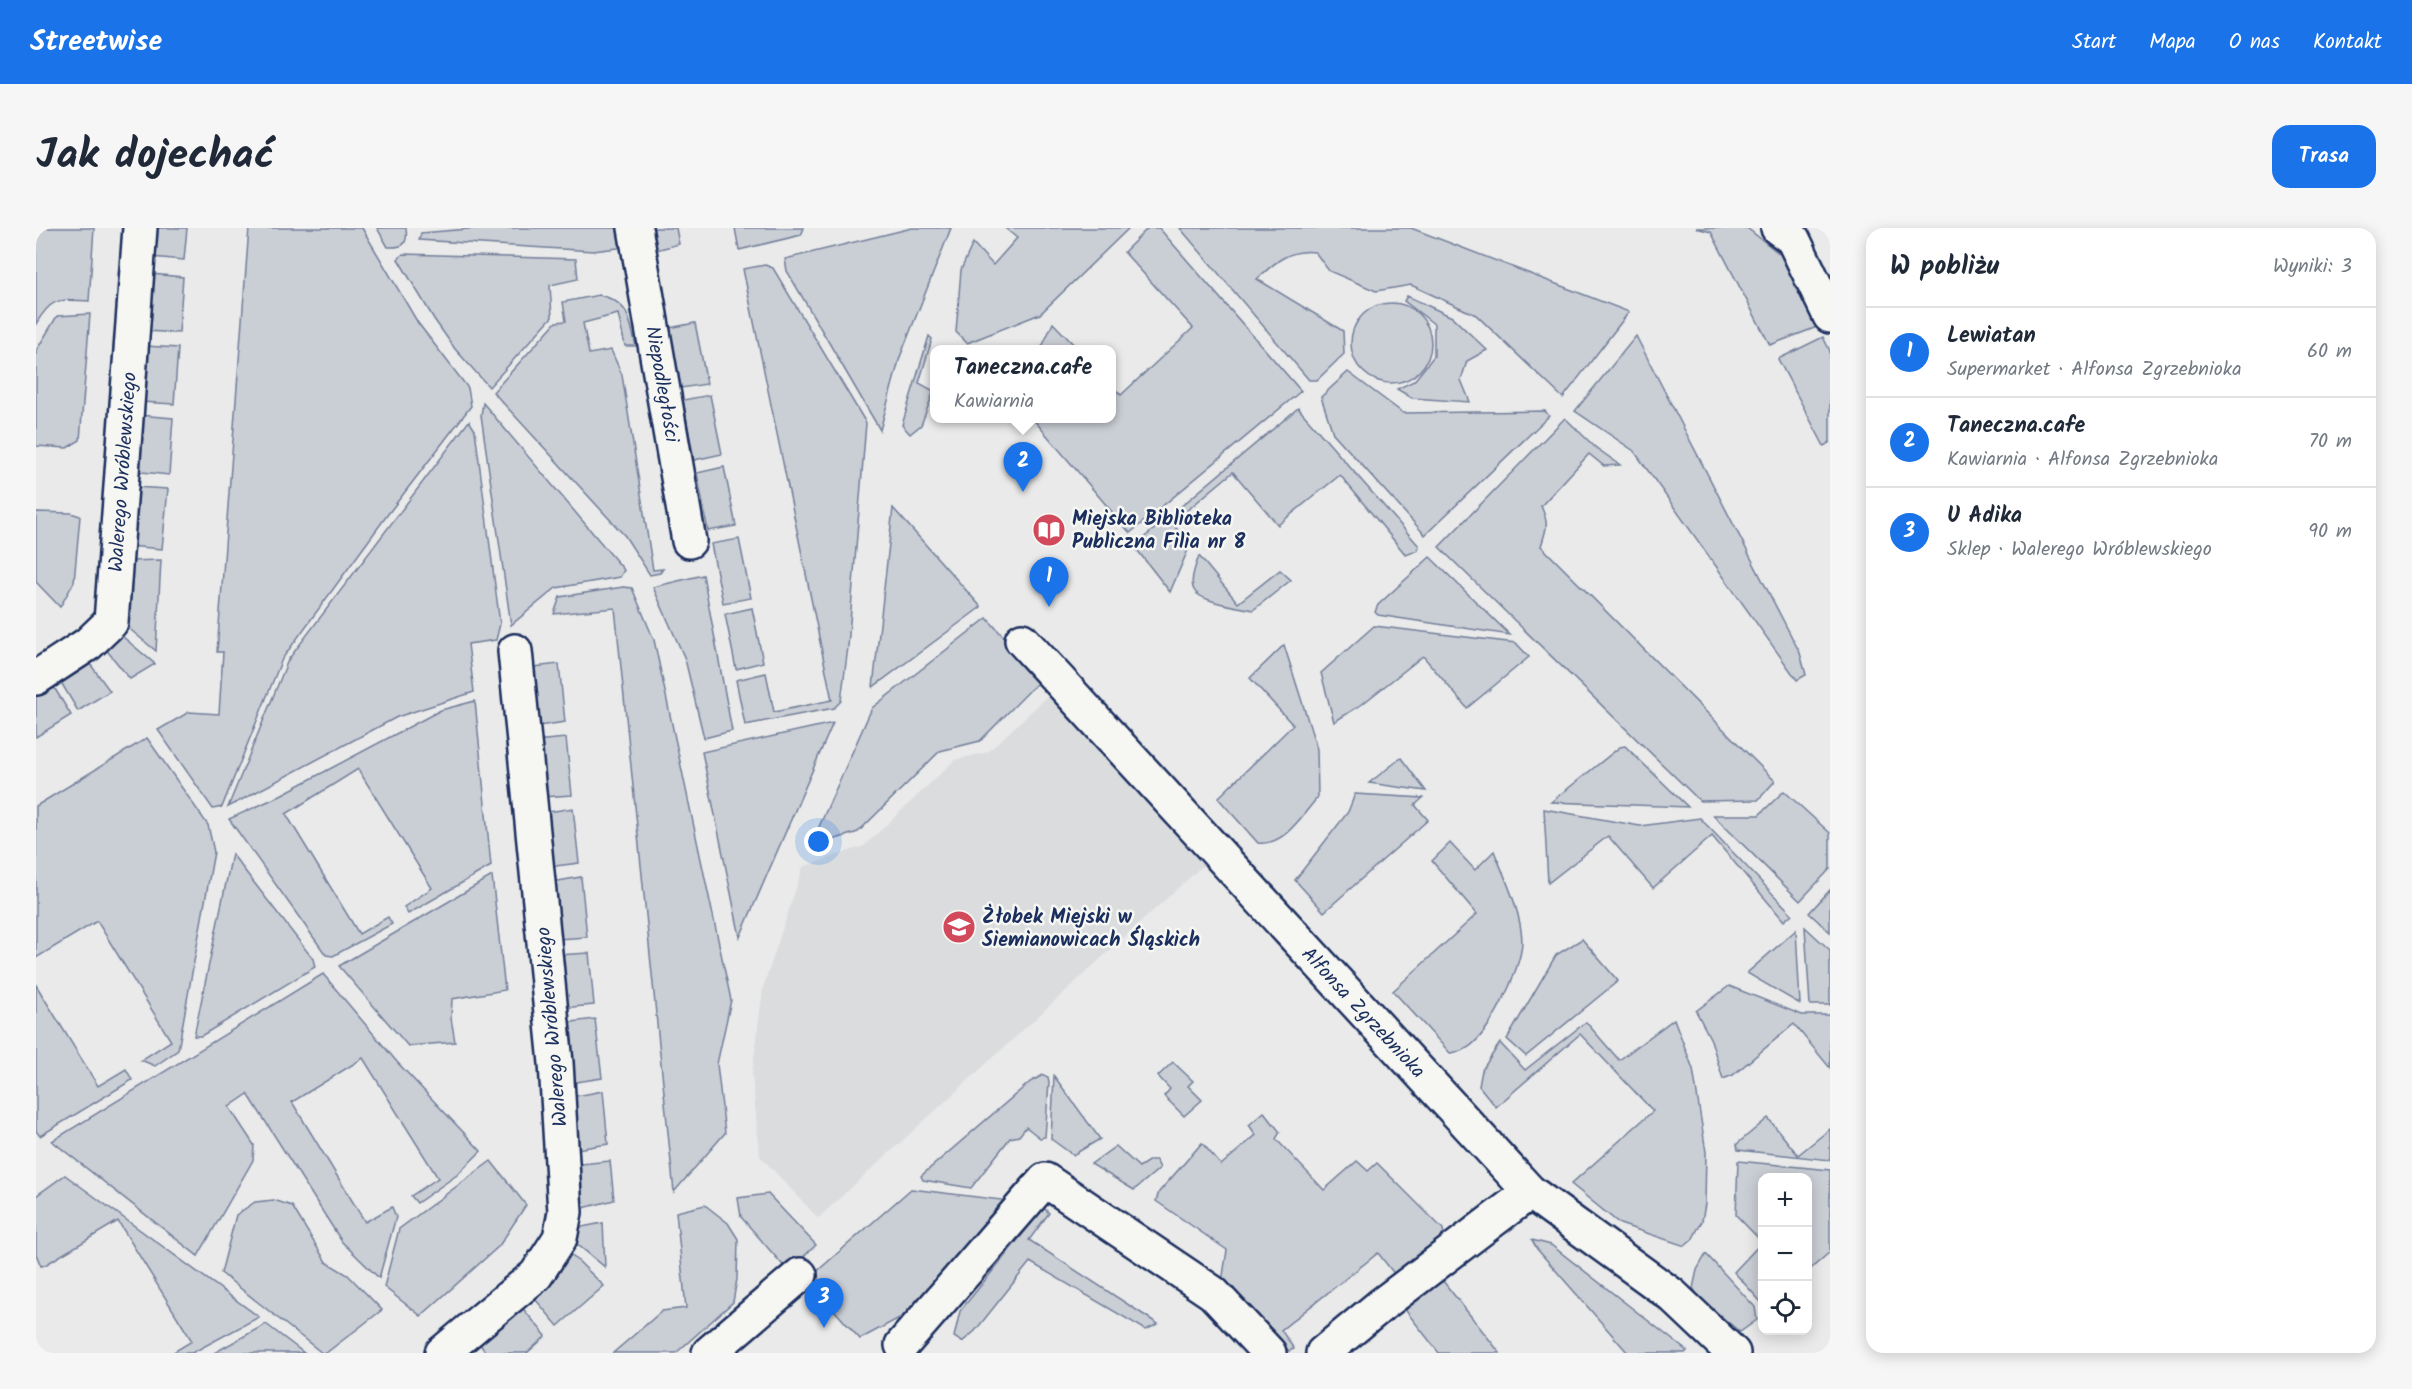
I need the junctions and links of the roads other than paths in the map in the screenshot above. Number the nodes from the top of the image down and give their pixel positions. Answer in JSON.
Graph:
{"nodes":[{"id":1,"x":140,"y":228,"type":"edge"},
{"id":2,"x":635,"y":228,"type":"edge"},
{"id":3,"x":1778,"y":228,"type":"edge"},
{"id":4,"x":1830,"y":316,"type":"edge"},
{"id":5,"x":690,"y":541,"type":"dead end"},
{"id":6,"x":1022,"y":640,"type":"dead end"},
{"id":7,"x":515,"y":651,"type":"dead end"},
{"id":8,"x":36,"y":678,"type":"edge"},
{"id":9,"x":1530,"y":1192,"type":"junction"},
{"id":10,"x":800,"y":1275,"type":"dead end"},
{"id":11,"x":902,"y":1346,"type":"dead end"},
{"id":12,"x":442,"y":1353,"type":"edge"},
{"id":13,"x":709,"y":1353,"type":"edge"},
{"id":14,"x":1269,"y":1353,"type":"edge"},
{"id":15,"x":1323,"y":1353,"type":"edge"},
{"id":16,"x":1733,"y":1353,"type":"edge"}],
"edges":[{"from":1,"to":8,"type":"street","name":"Walerego Wróblewskiego"},
{"from":2,"to":5,"type":"street","name":"Niepodległości"},
{"from":3,"to":4,"type":"street"},
{"from":6,"to":9,"type":"street","name":"Alfonsa Zgrzebnioka"},
{"from":7,"to":12,"type":"street","name":"Walerego Wróblewskiego"},
{"from":9,"to":15,"type":"street"},
{"from":9,"to":16,"type":"street","name":"Alfonsa Zgrzebnioka"},
{"from":10,"to":13,"type":"street"},
{"from":11,"to":14,"type":"street"}]}
